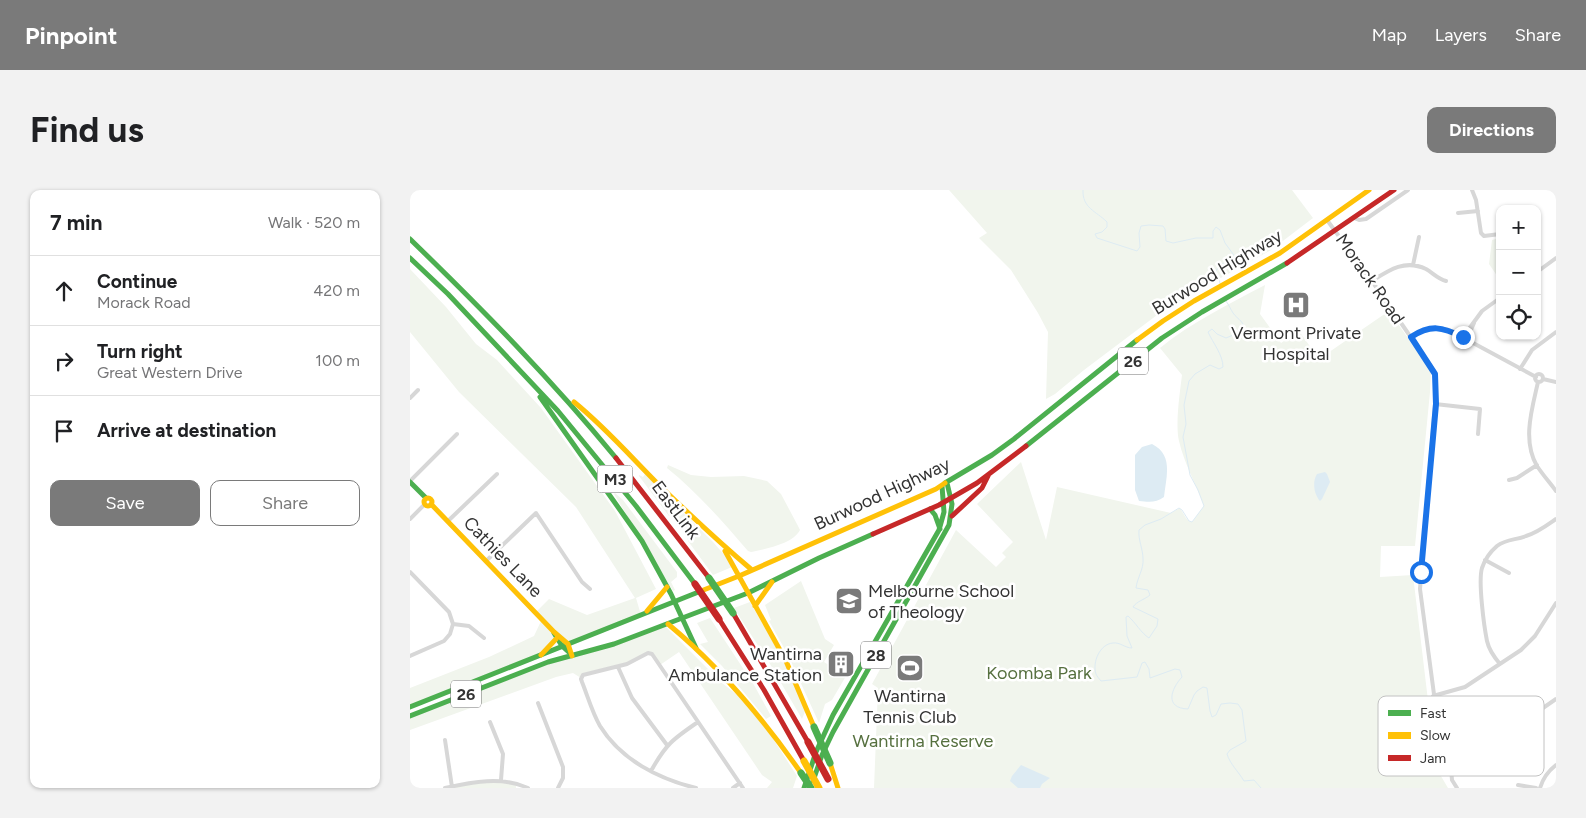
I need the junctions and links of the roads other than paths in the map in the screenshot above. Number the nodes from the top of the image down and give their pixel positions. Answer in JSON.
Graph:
{"nodes":[{"id":1,"x":1370,"y":190,"type":"edge"},
{"id":2,"x":1394,"y":190,"type":"edge"},
{"id":3,"x":1408,"y":190,"type":"edge"},
{"id":4,"x":1472,"y":190,"type":"edge"},
{"id":5,"x":1478,"y":211,"type":"junction"},
{"id":6,"x":1458,"y":213,"type":"dead end"},
{"id":7,"x":1354,"y":218,"type":"junction"},
{"id":8,"x":1327,"y":220,"type":"junction"},
{"id":9,"x":1336,"y":231,"type":"junction"},
{"id":10,"x":1496,"y":234,"type":"edge"},
{"id":11,"x":1419,"y":237,"type":"dead end"},
{"id":12,"x":410,"y":238,"type":"edge"},
{"id":13,"x":410,"y":258,"type":"edge"},
{"id":14,"x":1556,"y":258,"type":"edge"},
{"id":15,"x":1414,"y":265,"type":"junction"},
{"id":16,"x":1541,"y":269,"type":"edge"},
{"id":17,"x":1372,"y":281,"type":"junction"},
{"id":18,"x":1446,"y":281,"type":"dead end"},
{"id":19,"x":1496,"y":301,"type":"edge"},
{"id":20,"x":1556,"y":332,"type":"edge"},
{"id":21,"x":1411,"y":337,"type":"junction"},
{"id":22,"x":1465,"y":338,"type":"junction"},
{"id":23,"x":1520,"y":368,"type":"junction"},
{"id":24,"x":1536,"y":377,"type":"junction"},
{"id":25,"x":1543,"y":379,"type":"junction"},
{"id":26,"x":529,"y":380,"type":"junction"},
{"id":27,"x":1538,"y":382,"type":"junction"},
{"id":28,"x":1556,"y":382,"type":"edge"},
{"id":29,"x":418,"y":390,"type":"dead end"},
{"id":30,"x":560,"y":391,"type":"junction"},
{"id":31,"x":410,"y":398,"type":"edge"},
{"id":32,"x":1436,"y":404,"type":"junction"},
{"id":33,"x":1055,"y":406,"type":"junction"},
{"id":34,"x":1058,"y":421,"type":"junction"},
{"id":35,"x":458,"y":434,"type":"dead end"},
{"id":36,"x":1478,"y":434,"type":"dead end"},
{"id":37,"x":1537,"y":465,"type":"junction"},
{"id":38,"x":497,"y":474,"type":"dead end"},
{"id":39,"x":988,"y":476,"type":"junction"},
{"id":40,"x":1509,"y":480,"type":"dead end"},
{"id":41,"x":410,"y":481,"type":"edge"},
{"id":42,"x":944,"y":484,"type":"junction"},
{"id":43,"x":1556,"y":491,"type":"edge"},
{"id":44,"x":948,"y":500,"type":"junction"},
{"id":45,"x":427,"y":502,"type":"junction"},
{"id":46,"x":930,"y":509,"type":"junction"},
{"id":47,"x":952,"y":516,"type":"junction"},
{"id":48,"x":410,"y":519,"type":"edge"},
{"id":49,"x":1556,"y":519,"type":"edge"},
{"id":50,"x":448,"y":521,"type":"junction"},
{"id":51,"x":940,"y":529,"type":"junction"},
{"id":52,"x":723,"y":546,"type":"junction"},
{"id":53,"x":1485,"y":560,"type":"junction"},
{"id":54,"x":486,"y":561,"type":"junction"},
{"id":55,"x":752,"y":570,"type":"junction"},
{"id":56,"x":410,"y":572,"type":"edge"},
{"id":57,"x":1509,"y":573,"type":"dead end"},
{"id":58,"x":739,"y":576,"type":"junction"},
{"id":59,"x":772,"y":581,"type":"junction"},
{"id":60,"x":667,"y":587,"type":"junction"},
{"id":61,"x":590,"y":589,"type":"dead end"},
{"id":62,"x":748,"y":593,"type":"junction"},
{"id":63,"x":908,"y":593,"type":"junction"},
{"id":64,"x":674,"y":601,"type":"junction"},
{"id":65,"x":1556,"y":605,"type":"edge"},
{"id":66,"x":756,"y":606,"type":"junction"},
{"id":67,"x":645,"y":613,"type":"junction"},
{"id":68,"x":683,"y":618,"type":"junction"},
{"id":69,"x":453,"y":624,"type":"junction"},
{"id":70,"x":668,"y":624,"type":"junction"},
{"id":71,"x":555,"y":635,"type":"junction"},
{"id":72,"x":484,"y":638,"type":"dead end"},
{"id":73,"x":565,"y":645,"type":"junction"},
{"id":74,"x":696,"y":648,"type":"junction"},
{"id":75,"x":540,"y":655,"type":"junction"},
{"id":76,"x":410,"y":656,"type":"edge"},
{"id":77,"x":572,"y":656,"type":"junction"},
{"id":78,"x":517,"y":664,"type":"junction"},
{"id":79,"x":1500,"y":664,"type":"junction"},
{"id":80,"x":618,"y":667,"type":"junction"},
{"id":81,"x":521,"y":672,"type":"junction"},
{"id":82,"x":1433,"y":696,"type":"joint"},
{"id":83,"x":1556,"y":698,"type":"edge"},
{"id":84,"x":538,"y":704,"type":"dead end"},
{"id":85,"x":1544,"y":706,"type":"edge"},
{"id":86,"x":410,"y":707,"type":"edge"},
{"id":87,"x":410,"y":716,"type":"edge"},
{"id":88,"x":490,"y":722,"type":"dead end"},
{"id":89,"x":698,"y":722,"type":"junction"},
{"id":90,"x":445,"y":740,"type":"dead end"},
{"id":91,"x":667,"y":745,"type":"junction"},
{"id":92,"x":1556,"y":765,"type":"edge"},
{"id":93,"x":651,"y":771,"type":"junction"},
{"id":94,"x":1452,"y":776,"type":"edge"},
{"id":95,"x":502,"y":780,"type":"junction"},
{"id":96,"x":740,"y":783,"type":"junction"},
{"id":97,"x":1518,"y":785,"type":"dead end"},
{"id":98,"x":452,"y":787,"type":"junction"},
{"id":99,"x":445,"y":788,"type":"edge"},
{"id":100,"x":528,"y":788,"type":"edge"},
{"id":101,"x":558,"y":788,"type":"edge"},
{"id":102,"x":696,"y":788,"type":"edge"},
{"id":103,"x":732,"y":788,"type":"edge"},
{"id":104,"x":743,"y":788,"type":"edge"},
{"id":105,"x":804,"y":788,"type":"edge"},
{"id":106,"x":812,"y":788,"type":"edge"},
{"id":107,"x":819,"y":788,"type":"edge"},
{"id":108,"x":834,"y":788,"type":"edge"},
{"id":109,"x":838,"y":788,"type":"edge"},
{"id":110,"x":1457,"y":788,"type":"edge"},
{"id":111,"x":1538,"y":788,"type":"edge"}],
"edges":[{"from":1,"to":8,"type":"main road","name":"Burwood Highway","number":"26"},
{"from":2,"to":7,"type":"main road","name":"Burwood Highway","number":"26"},
{"from":3,"to":7,"type":"street","name":"Burwood Highway"},
{"from":4,"to":5,"type":"street"},
{"from":5,"to":6,"type":"street"},
{"from":5,"to":10,"type":"street"},
{"from":7,"to":9,"type":"main road","name":"Burwood Highway","number":"26"},
{"from":8,"to":9,"type":"street","name":"Morack Road"},
{"from":8,"to":33,"type":"main road","name":"Burwood Highway","number":"26"},
{"from":9,"to":17,"type":"street","name":"Morack Road"},
{"from":9,"to":34,"type":"main road","name":"Burwood Highway","number":"26"},
{"from":11,"to":15,"type":"street"},
{"from":12,"to":30,"type":"main road","name":"EastLink","number":"M3"},
{"from":13,"to":26,"type":"main road","name":"EastLink","number":"M3"},
{"from":14,"to":16,"type":"street"},
{"from":15,"to":17,"type":"street"},
{"from":15,"to":18,"type":"street"},
{"from":17,"to":21,"type":"street","name":"Morack Road"},
{"from":19,"to":22,"type":"street"},
{"from":20,"to":23,"type":"street"},
{"from":21,"to":22,"type":"street"},
{"from":21,"to":32,"type":"street","name":"Morack Road"},
{"from":22,"to":23,"type":"street"},
{"from":23,"to":24,"type":"street"},
{"from":24,"to":25,"type":"street"},
{"from":24,"to":27,"type":"street"},
{"from":25,"to":27,"type":"street"},
{"from":25,"to":28,"type":"street"},
{"from":26,"to":60,"type":"main road"},
{"from":26,"to":107,"type":"main road","name":"EastLink","number":"M3","bridge":true},
{"from":27,"to":37,"type":"street"},
{"from":29,"to":31,"type":"street"},
{"from":30,"to":52,"type":"main road"},
{"from":30,"to":108,"type":"main road","name":"EastLink","number":"M3","bridge":true},
{"from":32,"to":36,"type":"street"},
{"from":32,"to":82,"type":"street","name":"Morack Road"},
{"from":33,"to":34,"type":"main road"},
{"from":33,"to":42,"type":"main road","name":"Burwood Highway","number":"26"},
{"from":34,"to":39,"type":"main road","name":"Burwood Highway","number":"26"},
{"from":35,"to":41,"type":"street"},
{"from":37,"to":40,"type":"street"},
{"from":37,"to":43,"type":"street"},
{"from":38,"to":50,"type":"street"},
{"from":39,"to":44,"type":"main road","name":"Burwood Highway","number":"26"},
{"from":39,"to":47,"type":"main road"},
{"from":41,"to":45,"type":"main road","name":"Cathies Lane"},
{"from":42,"to":44,"type":"main road","number":"28"},
{"from":42,"to":55,"type":"main road","name":"Burwood Highway","number":"26"},
{"from":44,"to":46,"type":"main road","name":"Burwood Highway","number":"26"},
{"from":44,"to":47,"type":"main road","number":"28"},
{"from":44,"to":51,"type":"main road","number":"28"},
{"from":45,"to":48,"type":"street"},
{"from":45,"to":50,"type":"main road","name":"Cathies Lane"},
{"from":46,"to":51,"type":"main road"},
{"from":46,"to":59,"type":"main road","name":"Burwood Highway","number":"26"},
{"from":47,"to":63,"type":"main road","number":"28"},
{"from":49,"to":53,"type":"street"},
{"from":50,"to":54,"type":"main road","name":"Cathies Lane"},
{"from":51,"to":63,"type":"main road","number":"28"},
{"from":52,"to":55,"type":"main road"},
{"from":52,"to":58,"type":"main road"},
{"from":53,"to":57,"type":"street"},
{"from":53,"to":79,"type":"street"},
{"from":54,"to":61,"type":"street"},
{"from":54,"to":71,"type":"main road","name":"Cathies Lane"},
{"from":55,"to":58,"type":"main road","name":"Burwood Highway","number":"26"},
{"from":56,"to":69,"type":"street"},
{"from":58,"to":62,"type":"main road"},
{"from":58,"to":64,"type":"main road","name":"Burwood Highway","number":"26"},
{"from":59,"to":62,"type":"main road","name":"Burwood Highway","number":"26"},
{"from":59,"to":66,"type":"main road"},
{"from":60,"to":64,"type":"main road"},
{"from":60,"to":67,"type":"main road"},
{"from":62,"to":66,"type":"main road"},
{"from":62,"to":68,"type":"main road","name":"Burwood Highway","number":"26"},
{"from":63,"to":105,"type":"main road","number":"28"},
{"from":63,"to":106,"type":"main road","number":"28"},
{"from":64,"to":67,"type":"main road","name":"Burwood Highway","number":"26"},
{"from":64,"to":68,"type":"main road"},
{"from":65,"to":79,"type":"street"},
{"from":66,"to":109,"type":"main road","bridge":true},
{"from":67,"to":73,"type":"main road","name":"Burwood Highway","number":"26"},
{"from":68,"to":70,"type":"main road","name":"Burwood Highway","number":"26"},
{"from":68,"to":74,"type":"main road"},
{"from":69,"to":72,"type":"street"},
{"from":69,"to":76,"type":"street"},
{"from":70,"to":74,"type":"main road"},
{"from":70,"to":77,"type":"main road","name":"Burwood Highway","number":"26"},
{"from":71,"to":73,"type":"main road","name":"Cathies Lane"},
{"from":71,"to":75,"type":"main road"},
{"from":73,"to":75,"type":"main road","name":"Burwood Highway","number":"26"},
{"from":73,"to":77,"type":"main road","name":"Cathies Lane"},
{"from":74,"to":106,"type":"main road","bridge":true},
{"from":75,"to":78,"type":"main road","name":"Burwood Highway","number":"26"},
{"from":77,"to":81,"type":"main road","name":"Burwood Highway","number":"26"},
{"from":78,"to":81,"type":"main road"},
{"from":78,"to":86,"type":"main road","name":"Burwood Highway","number":"26"},
{"from":79,"to":82,"type":"street"},
{"from":80,"to":89,"type":"street"},
{"from":80,"to":91,"type":"street"},
{"from":80,"to":93,"type":"street"},
{"from":81,"to":87,"type":"main road","name":"Burwood Highway","number":"26"},
{"from":83,"to":85,"type":"street"},
{"from":84,"to":101,"type":"street"},
{"from":88,"to":95,"type":"street"},
{"from":89,"to":91,"type":"street"},
{"from":89,"to":96,"type":"street"},
{"from":90,"to":98,"type":"street"},
{"from":91,"to":93,"type":"street"},
{"from":92,"to":111,"type":"street"},
{"from":93,"to":102,"type":"street"},
{"from":94,"to":110,"type":"street","name":"Morack Road"},
{"from":95,"to":98,"type":"street"},
{"from":95,"to":100,"type":"street"},
{"from":96,"to":103,"type":"street"},
{"from":96,"to":104,"type":"street"},
{"from":97,"to":111,"type":"street"},
{"from":98,"to":99,"type":"street"}]}
